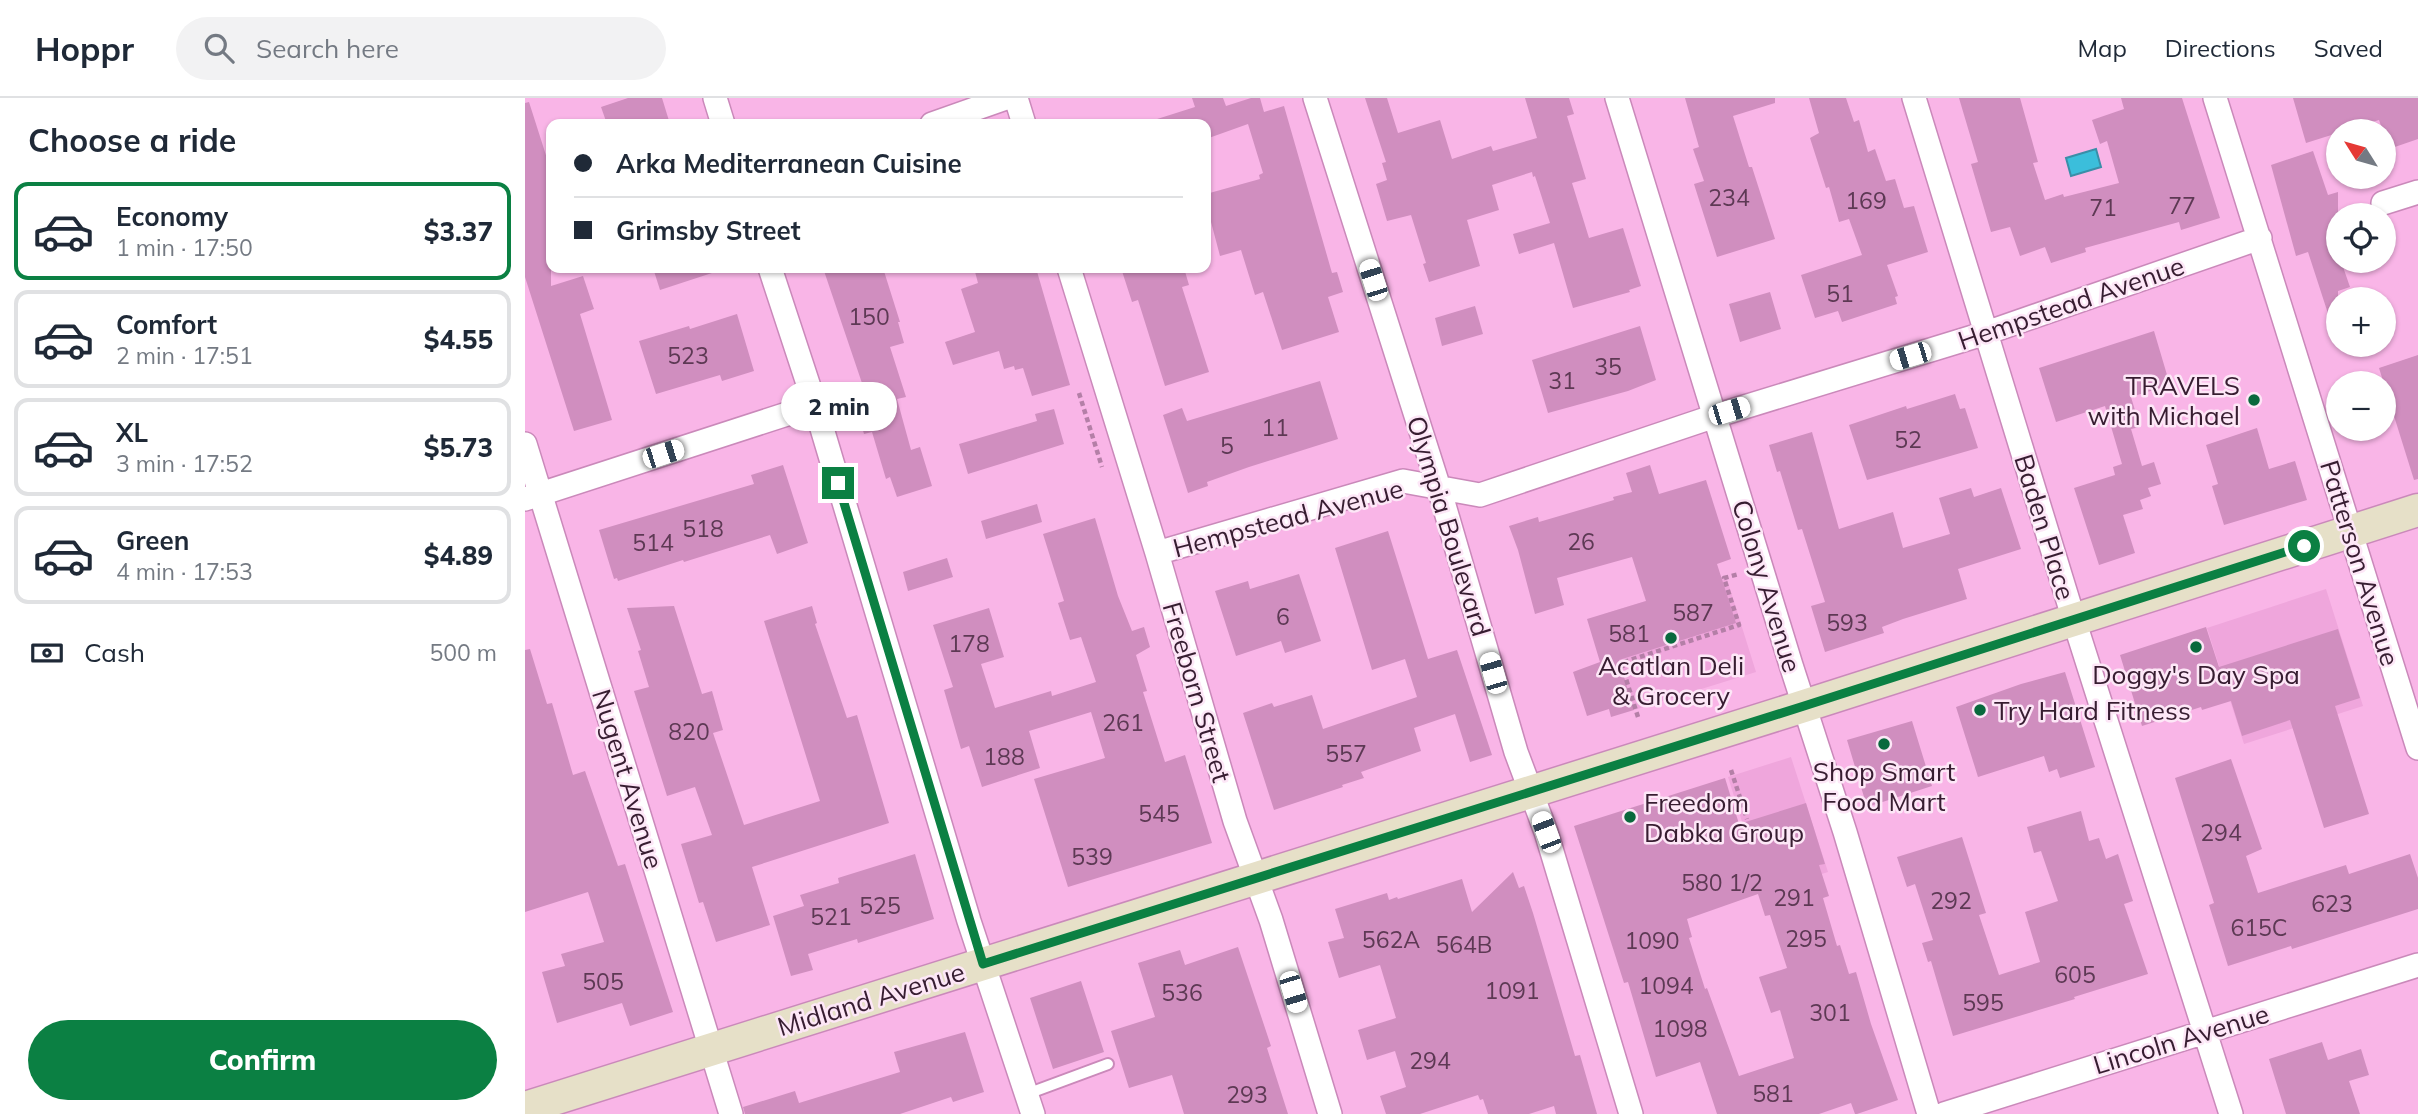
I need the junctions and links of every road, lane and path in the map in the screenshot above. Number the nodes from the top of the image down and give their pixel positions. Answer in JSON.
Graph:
{"nodes":[{"id":1,"x":715,"y":98,"type":"edge"},
{"id":2,"x":1006,"y":98,"type":"edge"},
{"id":3,"x":1016,"y":98,"type":"edge"},
{"id":4,"x":1315,"y":98,"type":"edge"},
{"id":5,"x":1617,"y":98,"type":"edge"},
{"id":6,"x":1914,"y":98,"type":"edge"},
{"id":7,"x":2215,"y":98,"type":"edge"},
{"id":8,"x":721,"y":119,"type":"edge"},
{"id":9,"x":946,"y":119,"type":"edge"},
{"id":10,"x":1022,"y":119,"type":"edge"},
{"id":11,"x":2418,"y":192,"type":"edge"},
{"id":12,"x":2383,"y":203,"type":"dead end"},
{"id":13,"x":2260,"y":239,"type":"junction"},
{"id":14,"x":772,"y":273,"type":"edge"},
{"id":15,"x":1071,"y":273,"type":"edge"},
{"id":16,"x":1986,"y":333,"type":"junction"},
{"id":17,"x":1079,"y":393,"type":"dead end"},
{"id":18,"x":815,"y":405,"type":"junction"},
{"id":19,"x":1714,"y":416,"type":"junction"},
{"id":20,"x":525,"y":444,"type":"edge"},
{"id":21,"x":1102,"y":467,"type":"dead end"},
{"id":22,"x":1439,"y":488,"type":"junction"},
{"id":23,"x":533,"y":497,"type":"edge"},
{"id":24,"x":2418,"y":510,"type":"edge"},
{"id":25,"x":2350,"y":531,"type":"junction"},
{"id":26,"x":1157,"y":553,"type":"junction"},
{"id":27,"x":1739,"y":574,"type":"dead end"},
{"id":28,"x":2074,"y":620,"type":"junction"},
{"id":29,"x":1751,"y":621,"type":"dead end"},
{"id":30,"x":1739,"y":625,"type":"junction"},
{"id":31,"x":1804,"y":706,"type":"junction"},
{"id":32,"x":1638,"y":717,"type":"dead end"},
{"id":33,"x":2418,"y":748,"type":"edge"},
{"id":34,"x":1731,"y":769,"type":"dead end"},
{"id":35,"x":1531,"y":792,"type":"junction"},
{"id":36,"x":1747,"y":820,"type":"dead end"},
{"id":37,"x":1255,"y":878,"type":"junction"},
{"id":38,"x":983,"y":964,"type":"junction"},
{"id":39,"x":2418,"y":965,"type":"edge"},
{"id":40,"x":2204,"y":1032,"type":"junction"},
{"id":41,"x":710,"y":1050,"type":"junction"},
{"id":42,"x":1108,"y":1064,"type":"dead end"},
{"id":43,"x":1030,"y":1104,"type":"edge"},
{"id":44,"x":525,"y":1108,"type":"edge"},
{"id":45,"x":730,"y":1114,"type":"edge"},
{"id":46,"x":1330,"y":1114,"type":"edge"},
{"id":47,"x":1631,"y":1114,"type":"edge"},
{"id":48,"x":1929,"y":1114,"type":"edge"},
{"id":49,"x":1944,"y":1114,"type":"edge"},
{"id":50,"x":2231,"y":1114,"type":"edge"}],
"edges":[{"from":1,"to":8,"type":"street"},
{"from":2,"to":9,"type":"street"},
{"from":3,"to":10,"type":"street"},
{"from":4,"to":22,"type":"street","name":"Olympia Boulevard"},
{"from":5,"to":19,"type":"street","name":"Colony Avenue"},
{"from":6,"to":16,"type":"street","name":"Baden Place"},
{"from":7,"to":13,"type":"street","name":"Patterson Avenue"},
{"from":11,"to":12,"type":"street"},
{"from":13,"to":16,"type":"street","name":"Hempstead Avenue"},
{"from":13,"to":25,"type":"street","name":"Patterson Avenue"},
{"from":14,"to":18,"type":"street"},
{"from":15,"to":26,"type":"street","name":"Freeborn Street"},
{"from":16,"to":19,"type":"street","name":"Hempstead Avenue"},
{"from":16,"to":28,"type":"street","name":"Baden Place"},
{"from":17,"to":21,"type":"path"},
{"from":18,"to":23,"type":"street"},
{"from":18,"to":38,"type":"street"},
{"from":19,"to":22,"type":"street","name":"Hempstead Avenue"},
{"from":19,"to":31,"type":"street","name":"Colony Avenue"},
{"from":20,"to":23,"type":"street","name":"Nugent Avenue"},
{"from":22,"to":26,"type":"street","name":"Hempstead Avenue"},
{"from":22,"to":35,"type":"street","name":"Olympia Boulevard"},
{"from":23,"to":41,"type":"street","name":"Nugent Avenue"},
{"from":24,"to":25,"type":"main road","name":"Midland Avenue"},
{"from":25,"to":28,"type":"main road","name":"Midland Avenue"},
{"from":25,"to":33,"type":"street","name":"Patterson Avenue"},
{"from":26,"to":37,"type":"street","name":"Freeborn Street"},
{"from":27,"to":30,"type":"path"},
{"from":28,"to":31,"type":"main road","name":"Midland Avenue"},
{"from":28,"to":40,"type":"street","name":"Baden Place"},
{"from":29,"to":30,"type":"path"},
{"from":30,"to":32,"type":"path"},
{"from":31,"to":35,"type":"main road","name":"Midland Avenue"},
{"from":31,"to":48,"type":"street","name":"Colony Avenue"},
{"from":34,"to":36,"type":"path"},
{"from":35,"to":37,"type":"main road","name":"Midland Avenue"},
{"from":35,"to":47,"type":"street","name":"Olympia Boulevard"},
{"from":37,"to":38,"type":"main road","name":"Midland Avenue"},
{"from":37,"to":46,"type":"street","name":"Freeborn Street"},
{"from":38,"to":41,"type":"main road","name":"Midland Avenue"},
{"from":38,"to":43,"type":"street"},
{"from":39,"to":40,"type":"street","name":"Lincoln Avenue"},
{"from":40,"to":49,"type":"street","name":"Lincoln Avenue"},
{"from":40,"to":50,"type":"street","name":"Baden Place"},
{"from":41,"to":44,"type":"main road","name":"Midland Avenue"},
{"from":41,"to":45,"type":"street","name":"Nugent Avenue"},
{"from":42,"to":43,"type":"lane"}]}
